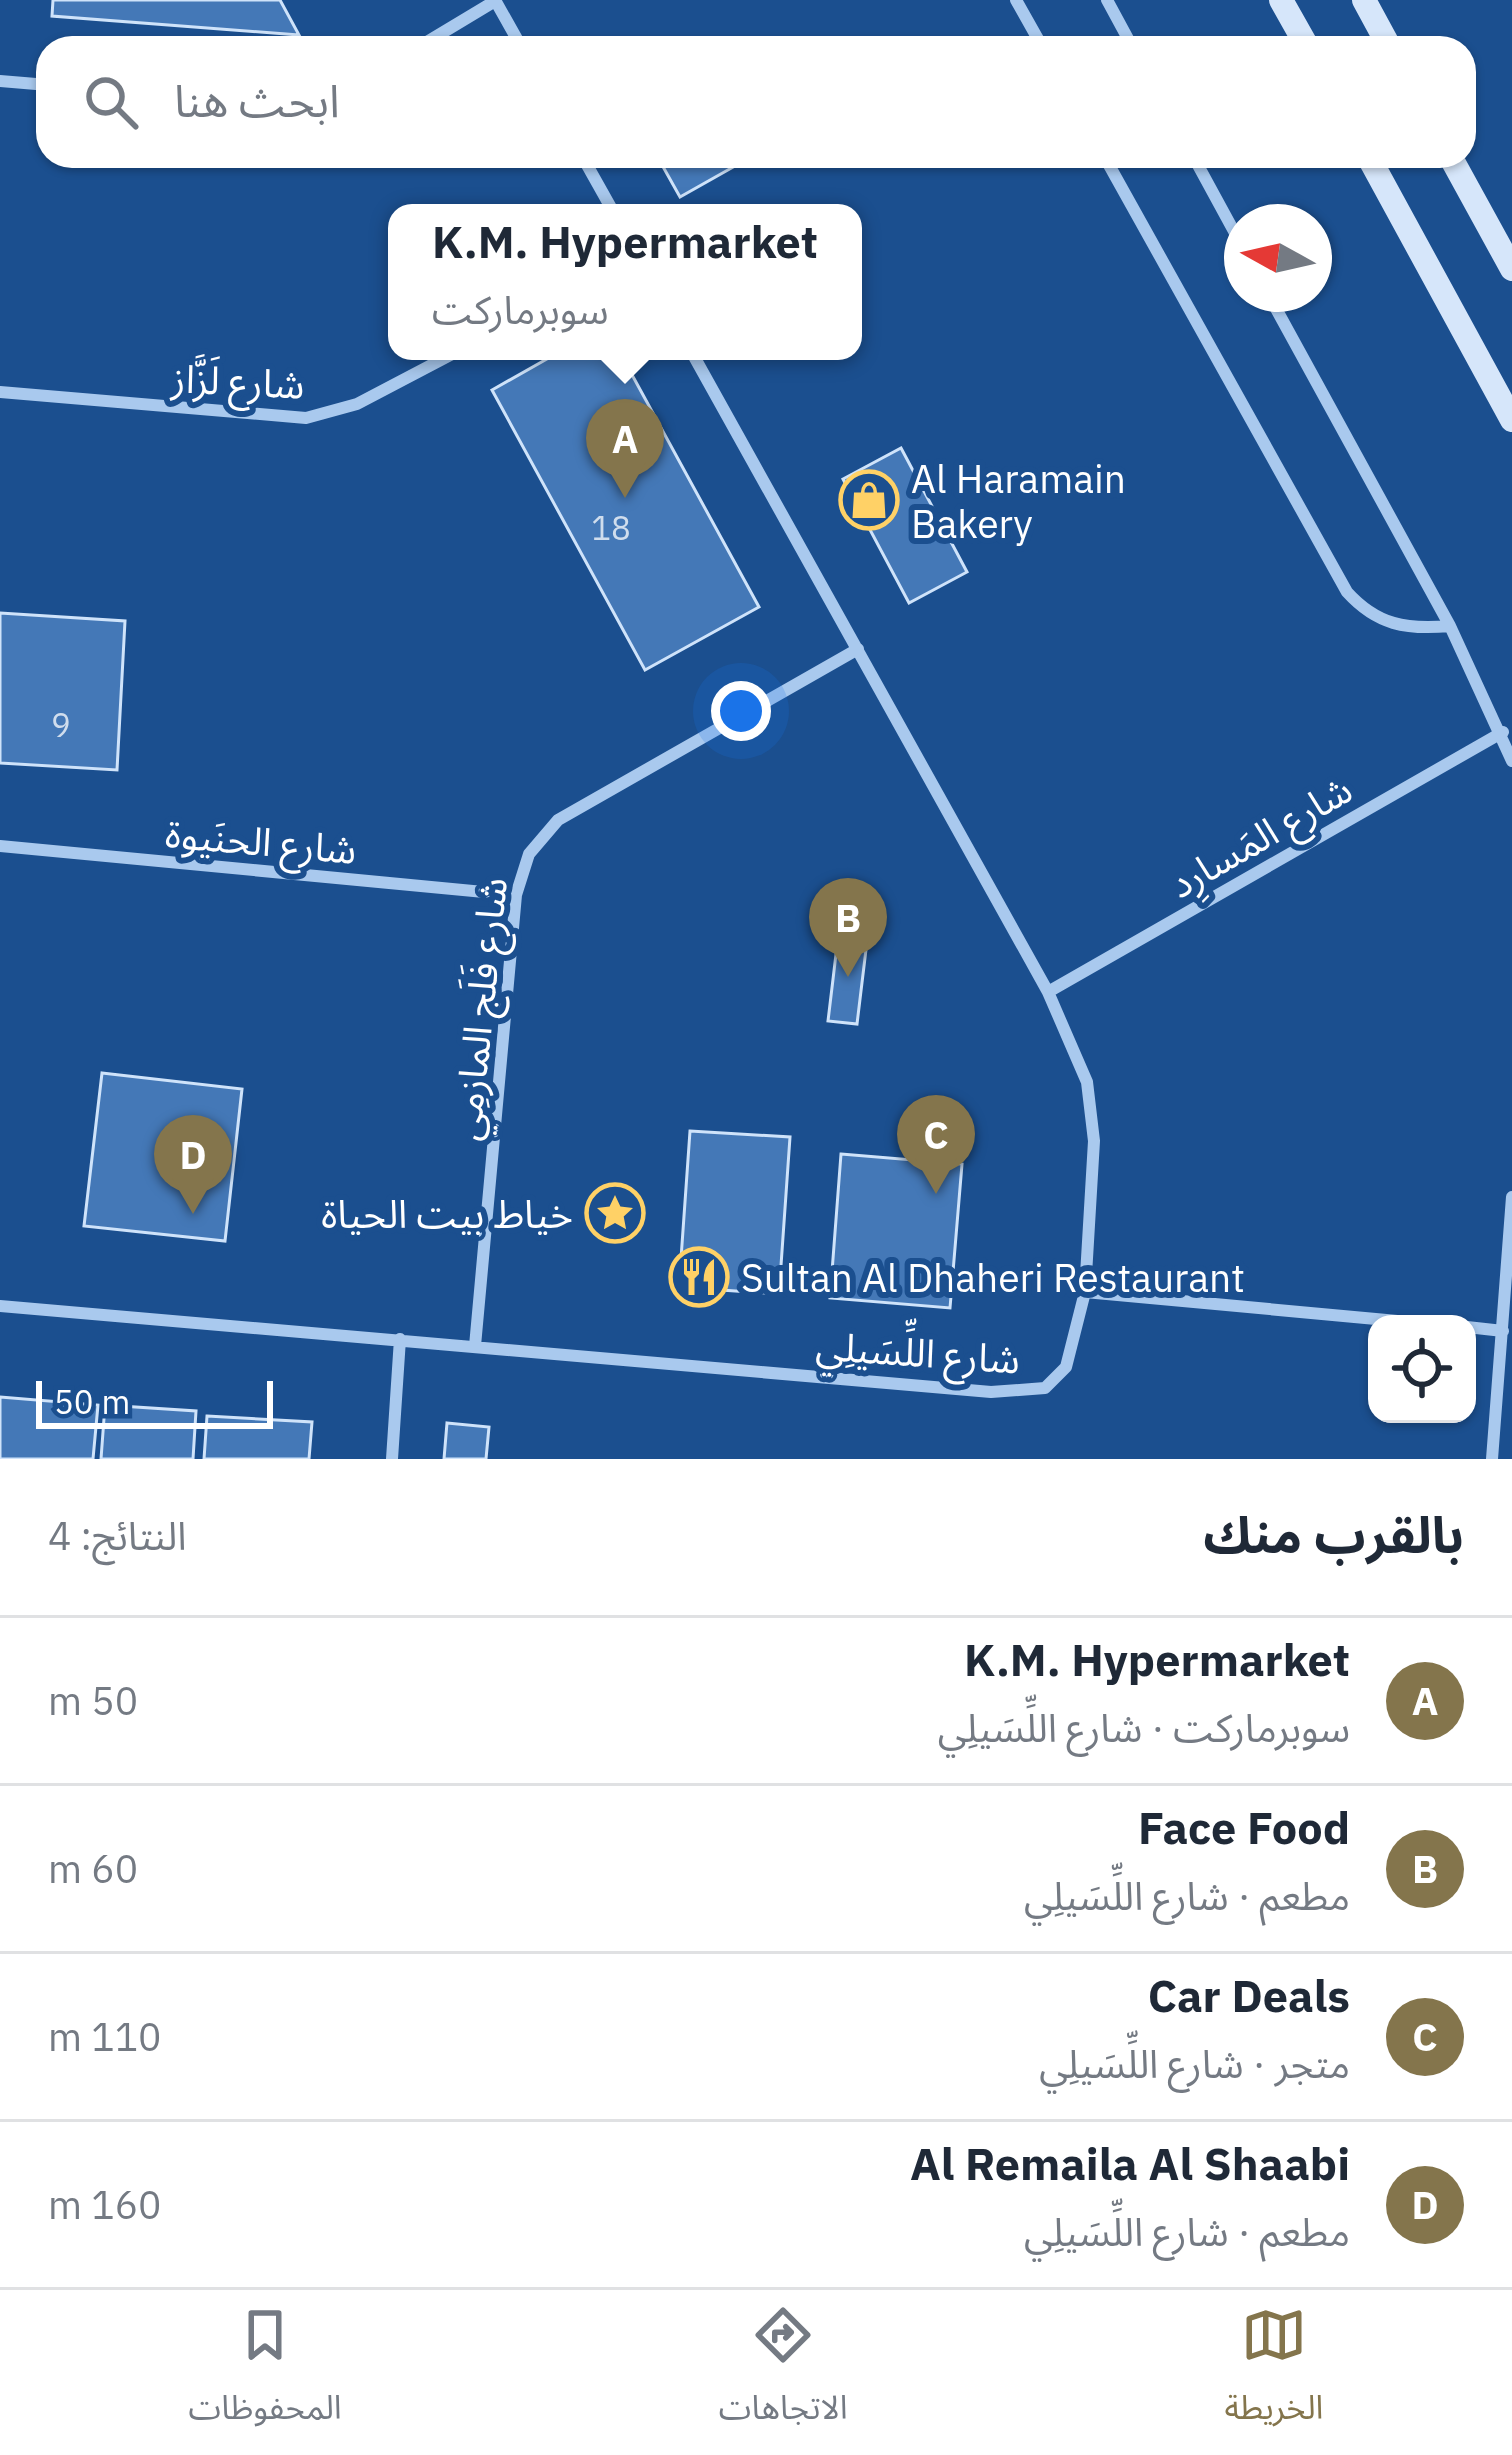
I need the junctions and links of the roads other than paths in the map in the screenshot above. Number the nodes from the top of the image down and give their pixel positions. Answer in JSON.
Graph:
{"nodes":[{"id":1,"x":495,"y":0,"type":"edge"},
{"id":2,"x":1016,"y":0,"type":"edge"},
{"id":3,"x":1107,"y":0,"type":"edge"},
{"id":4,"x":1281,"y":0,"type":"edge"},
{"id":5,"x":1364,"y":0,"type":"edge"},
{"id":6,"x":436,"y":36,"type":"edge"},
{"id":7,"x":515,"y":36,"type":"edge"},
{"id":8,"x":1036,"y":36,"type":"edge"},
{"id":9,"x":1126,"y":36,"type":"edge"},
{"id":10,"x":1301,"y":36,"type":"edge"},
{"id":11,"x":1384,"y":36,"type":"edge"},
{"id":12,"x":0,"y":81,"type":"edge"},
{"id":13,"x":36,"y":84,"type":"edge"},
{"id":14,"x":589,"y":168,"type":"edge"},
{"id":15,"x":1110,"y":168,"type":"edge"},
{"id":16,"x":1199,"y":168,"type":"edge"},
{"id":17,"x":1375,"y":168,"type":"edge"},
{"id":18,"x":1457,"y":168,"type":"edge"},
{"id":19,"x":609,"y":204,"type":"edge"},
{"id":20,"x":1224,"y":214,"type":"edge"},
{"id":21,"x":1512,"y":268,"type":"edge"},
{"id":22,"x":1278,"y":312,"type":"edge"},
{"id":23,"x":441,"y":360,"type":"edge"},
{"id":24,"x":696,"y":360,"type":"edge"},
{"id":25,"x":0,"y":392,"type":"edge"},
{"id":26,"x":1512,"y":420,"type":"edge"},
{"id":27,"x":1450,"y":626,"type":"junction"},
{"id":28,"x":858,"y":649,"type":"junction"},
{"id":29,"x":1503,"y":732,"type":"junction"},
{"id":30,"x":1512,"y":760,"type":"edge"},
{"id":31,"x":0,"y":846,"type":"edge"},
{"id":32,"x":516,"y":895,"type":"junction"},
{"id":33,"x":1048,"y":992,"type":"junction"},
{"id":34,"x":1512,"y":1197,"type":"edge"},
{"id":35,"x":1085,"y":1292,"type":"junction"},
{"id":36,"x":0,"y":1306,"type":"edge"},
{"id":37,"x":1368,"y":1318,"type":"edge"},
{"id":38,"x":1476,"y":1329,"type":"edge"},
{"id":39,"x":1503,"y":1331,"type":"junction"},
{"id":40,"x":400,"y":1339,"type":"junction"},
{"id":41,"x":475,"y":1346,"type":"junction"},
{"id":42,"x":392,"y":1459,"type":"edge"},
{"id":43,"x":1492,"y":1459,"type":"edge"}],
"edges":[{"from":1,"to":6,"type":"street"},
{"from":1,"to":7,"type":"street"},
{"from":2,"to":8,"type":"street"},
{"from":3,"to":9,"type":"street"},
{"from":4,"to":10,"type":"main road"},
{"from":5,"to":11,"type":"main road"},
{"from":12,"to":13,"type":"street"},
{"from":14,"to":19,"type":"street"},
{"from":15,"to":27,"type":"street"},
{"from":16,"to":20,"type":"street"},
{"from":17,"to":26,"type":"main road"},
{"from":18,"to":21,"type":"main road"},
{"from":22,"to":27,"type":"street"},
{"from":23,"to":25,"type":"street","name":"شارع لَزَّاز"},
{"from":24,"to":28,"type":"street","name":"شارع اللِّسَيلِي"},
{"from":27,"to":29,"type":"street"},
{"from":28,"to":32,"type":"street","name":"شارع فَلَج المازمِي"},
{"from":28,"to":33,"type":"street","name":"شارع اللِّسَيلِي"},
{"from":29,"to":30,"type":"street"},
{"from":29,"to":33,"type":"street","name":"شارع المَسارِد"},
{"from":31,"to":32,"type":"street","name":"شارع الحنَيوة"},
{"from":32,"to":41,"type":"street","name":"شارع فَلَج المازمِي"},
{"from":33,"to":35,"type":"street","name":"شارع اللِّسَيلِي"},
{"from":34,"to":39,"type":"street"},
{"from":35,"to":37,"type":"street"},
{"from":35,"to":41,"type":"street","name":"شارع اللِّسَيلِي"},
{"from":36,"to":40,"type":"street","name":"شارع اللِّسَيلِي"},
{"from":38,"to":39,"type":"street"},
{"from":39,"to":43,"type":"street"},
{"from":40,"to":41,"type":"street","name":"شارع اللِّسَيلِي"},
{"from":40,"to":42,"type":"street"}]}
